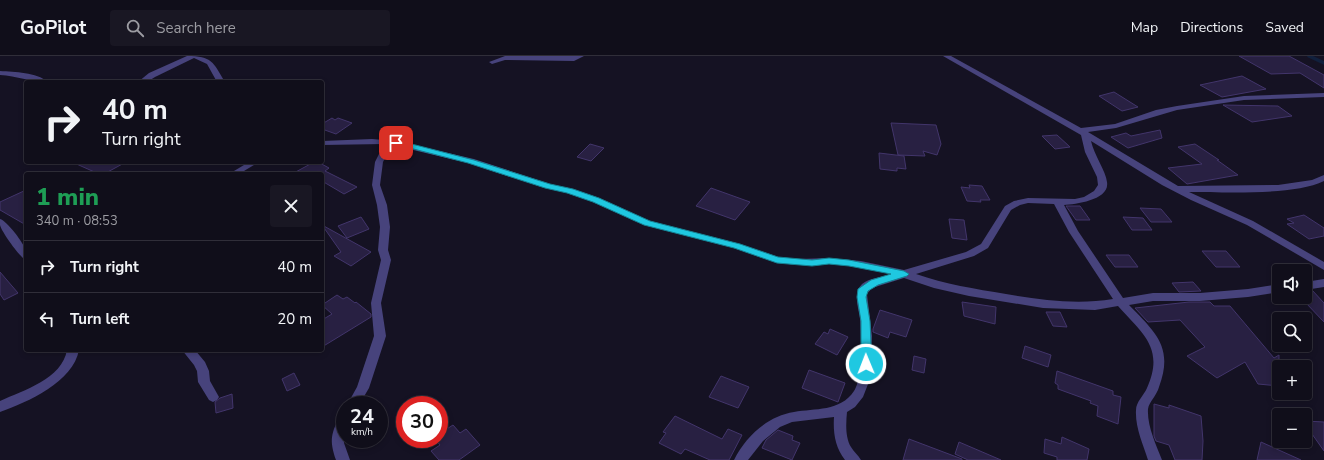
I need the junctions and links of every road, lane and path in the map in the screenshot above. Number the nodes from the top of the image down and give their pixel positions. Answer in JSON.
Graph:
{"nodes":[{"id":1,"x":194,"y":56,"type":"edge"},
{"id":2,"x":581,"y":56,"type":"edge"},
{"id":3,"x":946,"y":56,"type":"edge"},
{"id":4,"x":492,"y":62,"type":"dead end"},
{"id":5,"x":0,"y":74,"type":"edge"},
{"id":6,"x":40,"y":80,"type":"edge"},
{"id":7,"x":145,"y":80,"type":"edge"},
{"id":8,"x":220,"y":80,"type":"edge"},
{"id":9,"x":1324,"y":95,"type":"edge"},
{"id":10,"x":1082,"y":133,"type":"junction"},
{"id":11,"x":389,"y":142,"type":"junction"},
{"id":12,"x":324,"y":143,"type":"edge"},
{"id":13,"x":251,"y":164,"type":"edge"},
{"id":14,"x":237,"y":172,"type":"edge"},
{"id":15,"x":1324,"y":178,"type":"edge"},
{"id":16,"x":1177,"y":189,"type":"junction"},
{"id":17,"x":1058,"y":203,"type":"junction"},
{"id":18,"x":0,"y":222,"type":"edge"},
{"id":19,"x":24,"y":255,"type":"edge"},
{"id":20,"x":1324,"y":267,"type":"edge"},
{"id":21,"x":904,"y":274,"type":"junction"},
{"id":22,"x":1324,"y":283,"type":"edge"},
{"id":23,"x":1312,"y":285,"type":"edge"},
{"id":24,"x":1272,"y":289,"type":"edge"},
{"id":25,"x":1121,"y":303,"type":"junction"},
{"id":26,"x":73,"y":352,"type":"edge"},
{"id":27,"x":190,"y":352,"type":"edge"},
{"id":28,"x":358,"y":396,"type":"edge"},
{"id":29,"x":213,"y":397,"type":"dead end"},
{"id":30,"x":0,"y":407,"type":"edge"},
{"id":31,"x":841,"y":411,"type":"junction"},
{"id":32,"x":338,"y":448,"type":"edge"},
{"id":33,"x":343,"y":460,"type":"edge"},
{"id":34,"x":741,"y":460,"type":"edge"},
{"id":35,"x":854,"y":460,"type":"edge"},
{"id":36,"x":1156,"y":460,"type":"edge"}],
"edges":[{"from":1,"to":7,"type":"street"},
{"from":1,"to":8,"type":"street"},
{"from":2,"to":4,"type":"street"},
{"from":3,"to":10,"type":"street"},
{"from":5,"to":6,"type":"street"},
{"from":9,"to":10,"type":"street"},
{"from":10,"to":16,"type":"street"},
{"from":10,"to":17,"type":"street"},
{"from":11,"to":12,"type":"street"},
{"from":11,"to":21,"type":"street"},
{"from":11,"to":28,"type":"street"},
{"from":13,"to":14,"type":"street"},
{"from":15,"to":16,"type":"street"},
{"from":16,"to":20,"type":"street"},
{"from":17,"to":21,"type":"street"},
{"from":17,"to":25,"type":"street"},
{"from":18,"to":19,"type":"street"},
{"from":21,"to":25,"type":"street"},
{"from":21,"to":31,"type":"street"},
{"from":22,"to":23,"type":"street"},
{"from":24,"to":25,"type":"street"},
{"from":25,"to":36,"type":"street"},
{"from":26,"to":30,"type":"street"},
{"from":27,"to":29,"type":"street"},
{"from":31,"to":34,"type":"street"},
{"from":31,"to":35,"type":"street"},
{"from":32,"to":33,"type":"street"}]}
